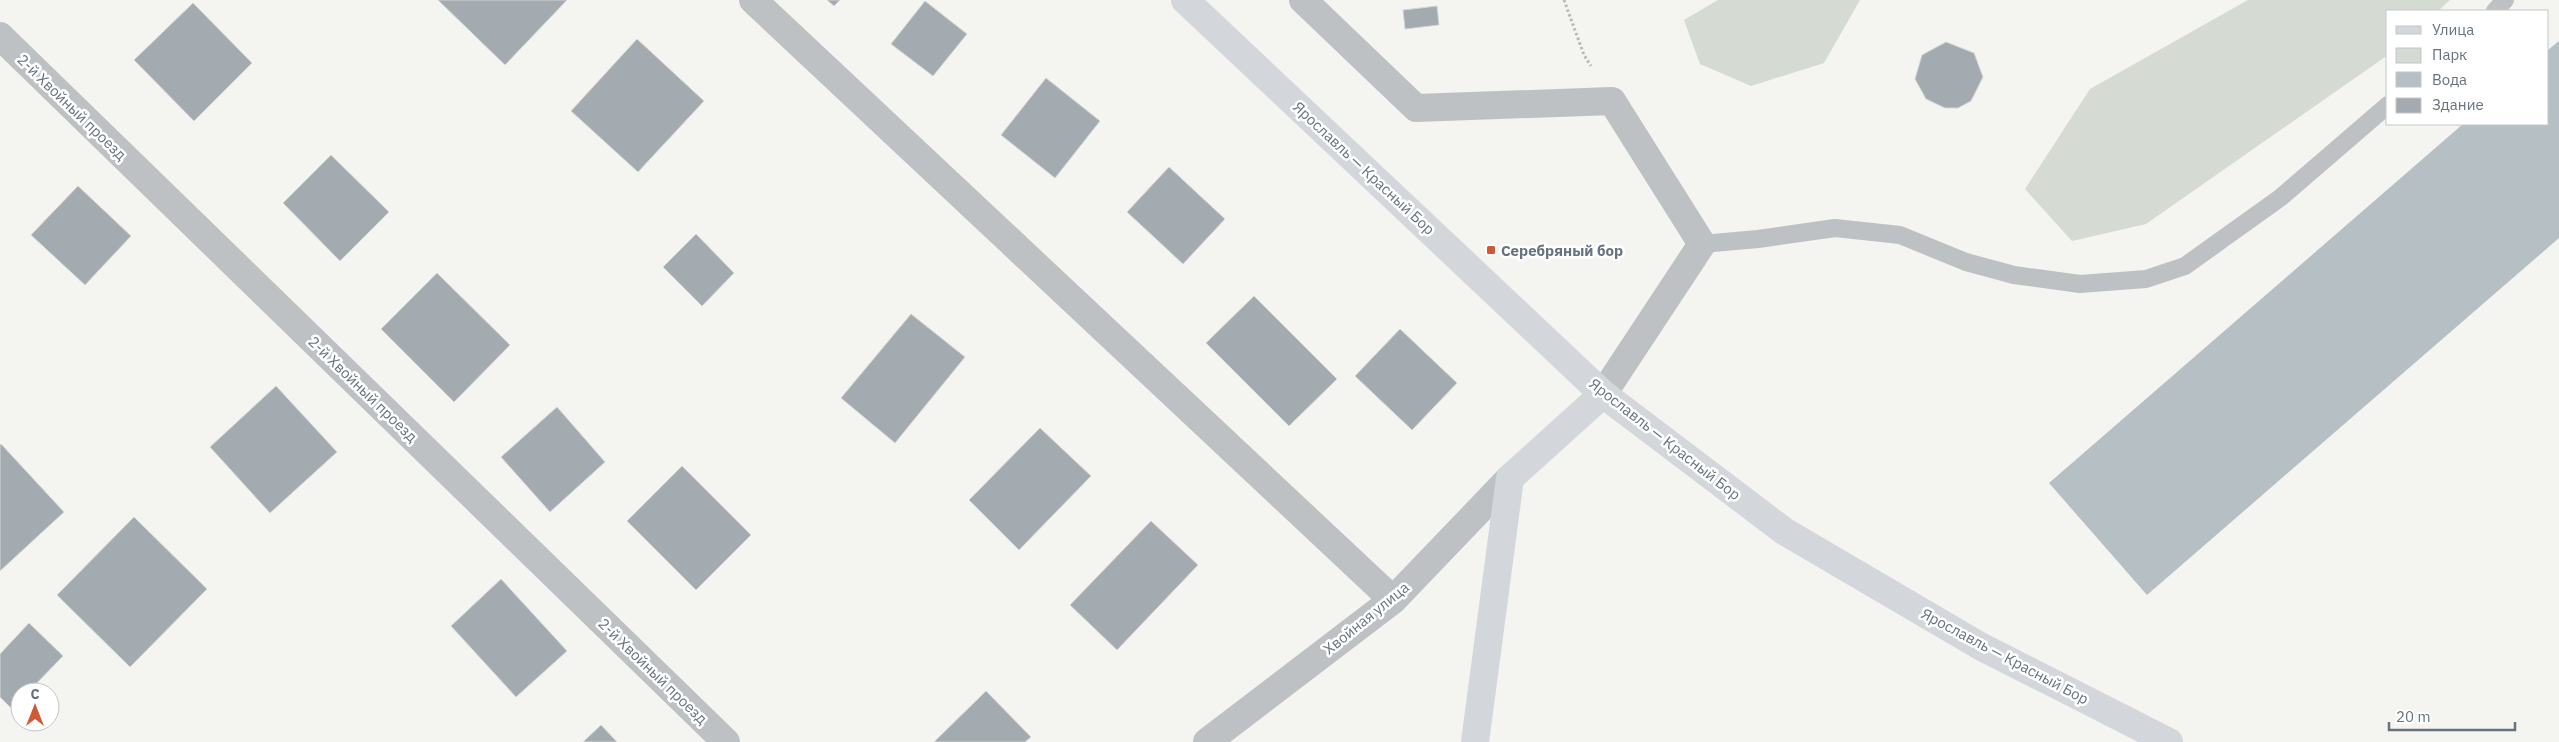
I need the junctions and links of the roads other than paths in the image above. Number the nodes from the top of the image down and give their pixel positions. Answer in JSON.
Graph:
{"nodes":[{"id":1,"x":753,"y":0,"type":"edge"},
{"id":2,"x":1185,"y":0,"type":"edge"},
{"id":3,"x":1303,"y":0,"type":"edge"},
{"id":4,"x":2505,"y":0,"type":"edge"},
{"id":5,"x":2496,"y":10,"type":"edge"},
{"id":6,"x":0,"y":36,"type":"edge"},
{"id":7,"x":2386,"y":108,"type":"edge"},
{"id":8,"x":1702,"y":244,"type":"junction"},
{"id":9,"x":1603,"y":394,"type":"junction"},
{"id":10,"x":1510,"y":478,"type":"junction"},
{"id":11,"x":1393,"y":600,"type":"junction"},
{"id":12,"x":726,"y":742,"type":"edge"},
{"id":13,"x":1207,"y":742,"type":"edge"},
{"id":14,"x":1476,"y":742,"type":"edge"},
{"id":15,"x":2170,"y":742,"type":"edge"}],
"edges":[{"from":1,"to":11,"type":"street"},
{"from":2,"to":9,"type":"street","name":"Ярославль — Красный Бор"},
{"from":3,"to":8,"type":"street"},
{"from":4,"to":5,"type":"lane"},
{"from":6,"to":12,"type":"street","name":"2-й Хвойный проезд"},
{"from":7,"to":8,"type":"lane"},
{"from":8,"to":9,"type":"street"},
{"from":9,"to":10,"type":"street"},
{"from":9,"to":15,"type":"street","name":"Ярославль — Красный Бор"},
{"from":10,"to":11,"type":"street","name":"Хвойная улица"},
{"from":10,"to":14,"type":"street"},
{"from":11,"to":13,"type":"street","name":"Хвойная улица"}]}
